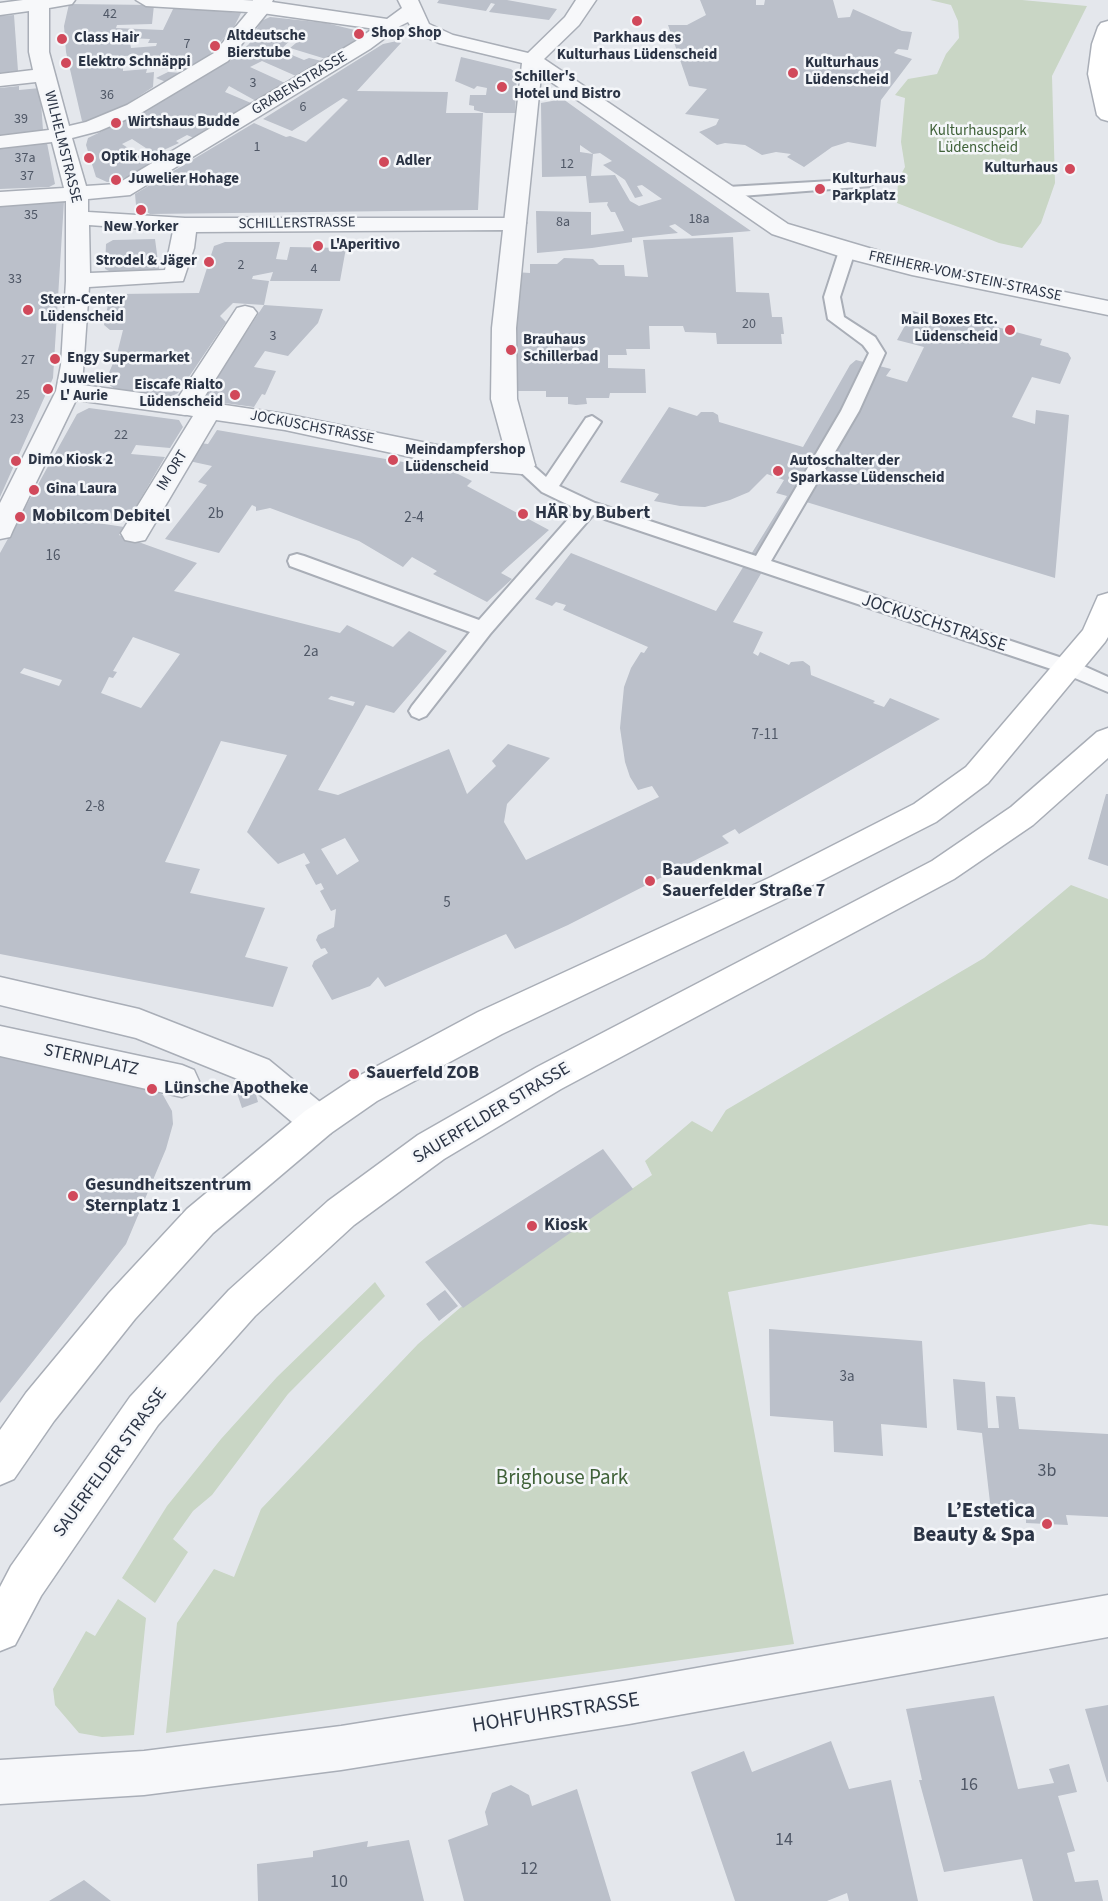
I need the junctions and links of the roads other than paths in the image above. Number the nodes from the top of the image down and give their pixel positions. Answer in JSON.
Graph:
{"nodes":[{"id":1,"x":65,"y":0,"type":"edge"},
{"id":2,"x":146,"y":0,"type":"edge"},
{"id":3,"x":586,"y":0,"type":"edge"},
{"id":4,"x":38,"y":2,"type":"edge"},
{"id":5,"x":262,"y":4,"type":"edge"},
{"id":6,"x":410,"y":6,"type":"edge"},
{"id":7,"x":0,"y":9,"type":"edge"},
{"id":8,"x":390,"y":25,"type":"junction"},
{"id":9,"x":1108,"y":27,"type":"edge"},
{"id":10,"x":532,"y":60,"type":"junction"},
{"id":11,"x":44,"y":75,"type":"junction"},
{"id":12,"x":0,"y":80,"type":"edge"},
{"id":13,"x":1108,"y":115,"type":"edge"},
{"id":14,"x":59,"y":135,"type":"junction"},
{"id":15,"x":0,"y":142,"type":"edge"},
{"id":16,"x":866,"y":183,"type":"dead end"},
{"id":17,"x":728,"y":192,"type":"junction"},
{"id":18,"x":77,"y":194,"type":"junction"},
{"id":19,"x":0,"y":199,"type":"edge"},
{"id":20,"x":79,"y":218,"type":"junction"},
{"id":21,"x":515,"y":223,"type":"junction"},
{"id":22,"x":185,"y":225,"type":"junction"},
{"id":23,"x":847,"y":251,"type":"junction"},
{"id":24,"x":78,"y":281,"type":"junction"},
{"id":25,"x":1108,"y":308,"type":"edge"},
{"id":26,"x":245,"y":313,"type":"dead end"},
{"id":27,"x":68,"y":392,"type":"junction"},
{"id":28,"x":197,"y":408,"type":"junction"},
{"id":29,"x":592,"y":422,"type":"dead end"},
{"id":30,"x":522,"y":465,"type":"junction"},
{"id":31,"x":548,"y":488,"type":"junction"},
{"id":32,"x":589,"y":507,"type":"junction"},
{"id":33,"x":0,"y":530,"type":"edge"},
{"id":34,"x":135,"y":533,"type":"dead end"},
{"id":35,"x":297,"y":561,"type":"dead end"},
{"id":36,"x":759,"y":566,"type":"junction"},
{"id":37,"x":1108,"y":603,"type":"edge"},
{"id":38,"x":483,"y":628,"type":"junction"},
{"id":39,"x":1070,"y":668,"type":"junction"},
{"id":40,"x":1108,"y":686,"type":"edge"},
{"id":41,"x":419,"y":711,"type":"dead end"},
{"id":42,"x":1108,"y":740,"type":"edge"},
{"id":43,"x":0,"y":991,"type":"edge"},
{"id":44,"x":0,"y":1041,"type":"edge"},
{"id":45,"x":235,"y":1062,"type":"junction"},
{"id":46,"x":182,"y":1081,"type":"dead end"},
{"id":47,"x":247,"y":1095,"type":"dead end"},
{"id":48,"x":318,"y":1122,"type":"junction"},
{"id":49,"x":0,"y":1465,"type":"edge"},
{"id":50,"x":1108,"y":1616,"type":"edge"},
{"id":51,"x":0,"y":1630,"type":"edge"},
{"id":52,"x":0,"y":1782,"type":"edge"}],
"edges":[{"from":1,"to":4,"type":"street"},
{"from":2,"to":5,"type":"street"},
{"from":3,"to":10,"type":"street"},
{"from":4,"to":7,"type":"street"},
{"from":4,"to":11,"type":"street","name":"WILHELMSTRASSE"},
{"from":5,"to":8,"type":"street"},
{"from":5,"to":14,"type":"street"},
{"from":6,"to":8,"type":"street","name":"FREIHERR-VOM-STEIN-STRASSE"},
{"from":6,"to":10,"type":"street","name":"FREIHERR-VOM-STEIN-STRASSE"},
{"from":8,"to":18,"type":"street","name":"GRABENSTRASSE"},
{"from":9,"to":13,"type":"main road"},
{"from":10,"to":17,"type":"street","name":"FREIHERR-VOM-STEIN-STRASSE"},
{"from":10,"to":21,"type":"street"},
{"from":11,"to":12,"type":"street"},
{"from":11,"to":14,"type":"street","name":"WILHELMSTRASSE"},
{"from":14,"to":15,"type":"street"},
{"from":14,"to":18,"type":"street","name":"WILHELMSTRASSE"},
{"from":16,"to":17,"type":"lane"},
{"from":17,"to":23,"type":"street","name":"FREIHERR-VOM-STEIN-STRASSE"},
{"from":18,"to":19,"type":"street","name":"GRABENSTRASSE"},
{"from":18,"to":20,"type":"street","name":"WILHELMSTRASSE"},
{"from":20,"to":22,"type":"street","name":"SCHILLERSTRASSE"},
{"from":20,"to":24,"type":"street","name":"WILHELMSTRASSE"},
{"from":21,"to":22,"type":"street","name":"SCHILLERSTRASSE"},
{"from":21,"to":30,"type":"street"},
{"from":22,"to":24,"type":"street"},
{"from":23,"to":25,"type":"street","name":"FREIHERR-VOM-STEIN-STRASSE"},
{"from":23,"to":36,"type":"lane"},
{"from":24,"to":27,"type":"street","name":"WILHELMSTRASSE"},
{"from":26,"to":28,"type":"street","name":"IM ORT"},
{"from":27,"to":28,"type":"street","name":"JOCKUSCHSTRASSE"},
{"from":27,"to":33,"type":"street","name":"WILHELMSTRASSE"},
{"from":28,"to":30,"type":"street","name":"JOCKUSCHSTRASSE"},
{"from":28,"to":34,"type":"street","name":"IM ORT"},
{"from":29,"to":31,"type":"lane"},
{"from":30,"to":31,"type":"lane","name":"JOCKUSCHSTRASSE"},
{"from":31,"to":32,"type":"lane","name":"JOCKUSCHSTRASSE"},
{"from":32,"to":36,"type":"lane","name":"JOCKUSCHSTRASSE"},
{"from":32,"to":38,"type":"lane"},
{"from":35,"to":38,"type":"lane"},
{"from":36,"to":39,"type":"lane","name":"JOCKUSCHSTRASSE"},
{"from":37,"to":39,"type":"main road"},
{"from":38,"to":41,"type":"lane"},
{"from":39,"to":40,"type":"lane","name":"JOCKUSCHSTRASSE"},
{"from":39,"to":48,"type":"main road"},
{"from":42,"to":51,"type":"main road","name":"SAUERFELDER STRASSE"},
{"from":43,"to":45,"type":"street"},
{"from":44,"to":46,"type":"street","name":"STERNPLATZ"},
{"from":45,"to":47,"type":"street"},
{"from":45,"to":48,"type":"street"},
{"from":48,"to":49,"type":"main road"},
{"from":50,"to":52,"type":"street","name":"HOHFUHRSTRASSE"}]}
